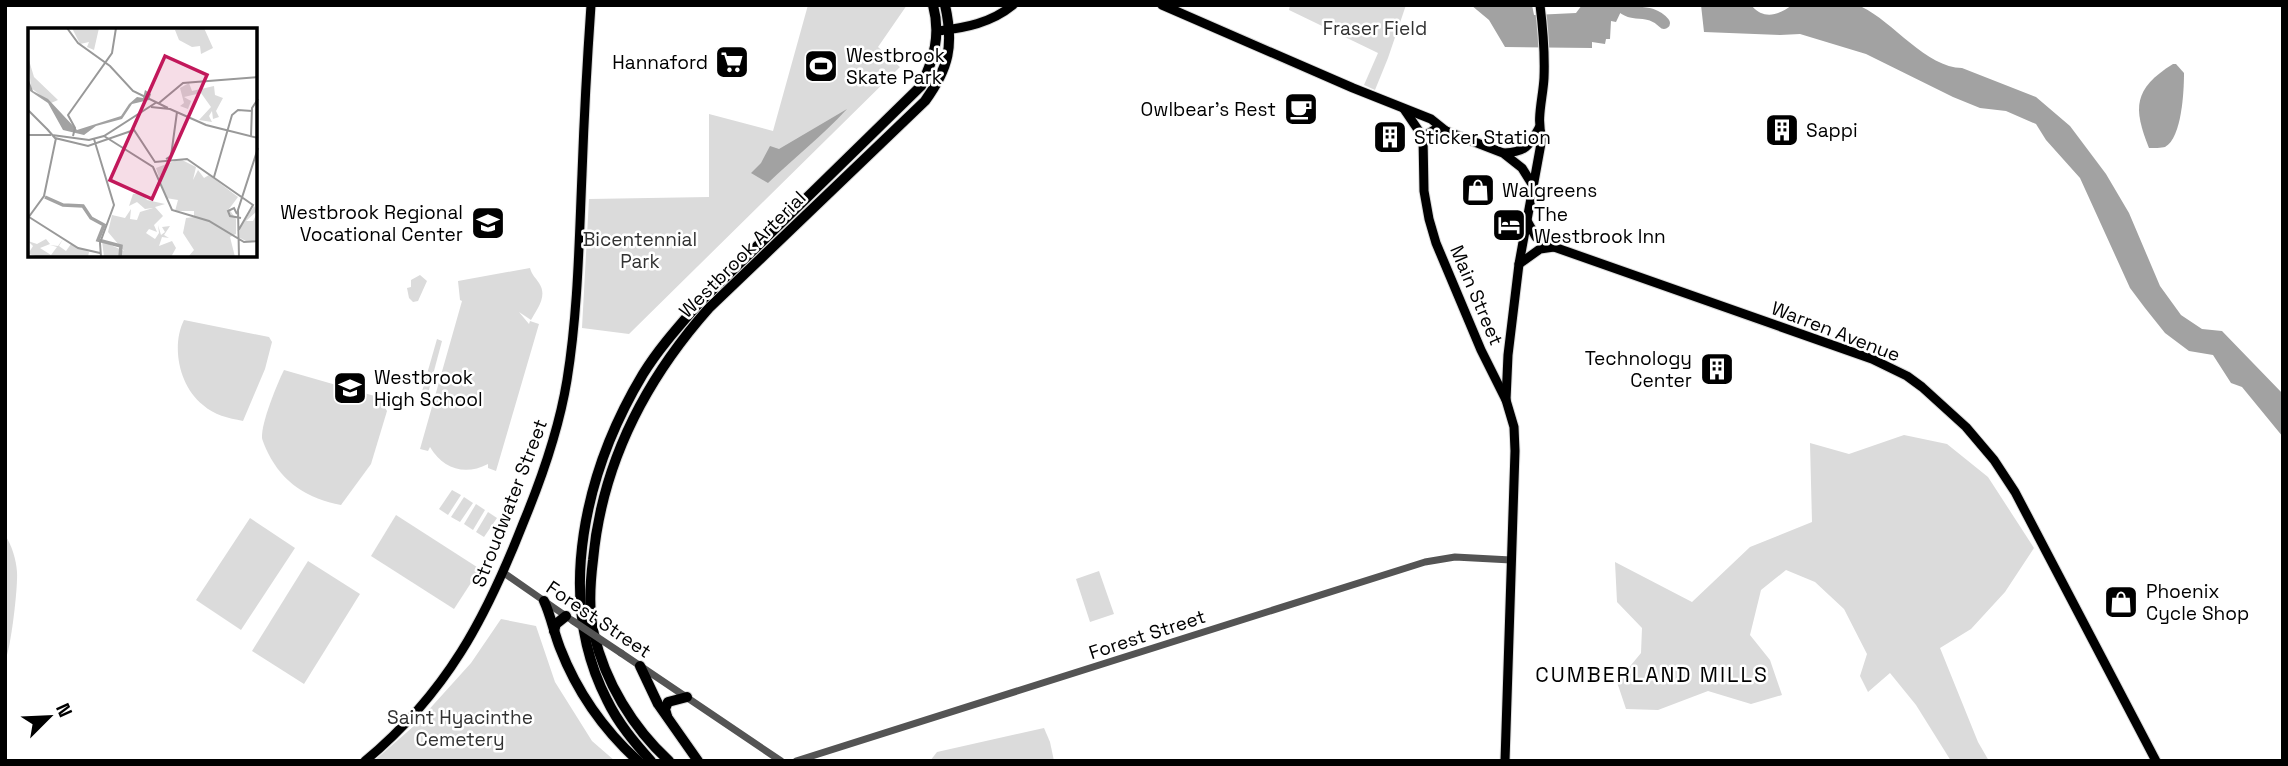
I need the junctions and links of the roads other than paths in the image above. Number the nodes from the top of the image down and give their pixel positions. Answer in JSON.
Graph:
{"nodes":[{"id":1,"x":591,"y":5,"type":"edge"},
{"id":2,"x":933,"y":5,"type":"edge"},
{"id":3,"x":945,"y":5,"type":"edge"},
{"id":4,"x":1013,"y":5,"type":"edge"},
{"id":5,"x":1162,"y":5,"type":"edge"},
{"id":6,"x":1540,"y":5,"type":"edge"},
{"id":7,"x":950,"y":30,"type":"junction"},
{"id":8,"x":938,"y":31,"type":"junction"},
{"id":9,"x":1404,"y":109,"type":"junction"},
{"id":10,"x":1539,"y":128,"type":"junction"},
{"id":11,"x":1446,"y":131,"type":"junction"},
{"id":12,"x":1423,"y":137,"type":"junction"},
{"id":13,"x":1503,"y":153,"type":"junction"},
{"id":14,"x":1532,"y":184,"type":"junction"},
{"id":15,"x":1527,"y":219,"type":"junction"},
{"id":16,"x":1554,"y":247,"type":"junction"},
{"id":17,"x":1519,"y":264,"type":"junction"},
{"id":18,"x":1481,"y":350,"type":"junction"},
{"id":19,"x":1508,"y":355,"type":"junction"},
{"id":20,"x":1506,"y":400,"type":"junction"},
{"id":21,"x":1511,"y":560,"type":"junction"},
{"id":22,"x":504,"y":573,"type":"junction"},
{"id":23,"x":544,"y":601,"type":"junction"},
{"id":24,"x":569,"y":618,"type":"junction"},
{"id":25,"x":554,"y":631,"type":"junction"},
{"id":26,"x":640,"y":666,"type":"junction"},
{"id":27,"x":687,"y":697,"type":"junction"},
{"id":28,"x":667,"y":717,"type":"junction"},
{"id":29,"x":365,"y":761,"type":"edge"},
{"id":30,"x":638,"y":761,"type":"edge"},
{"id":31,"x":651,"y":761,"type":"edge"},
{"id":32,"x":669,"y":761,"type":"edge"},
{"id":33,"x":698,"y":761,"type":"edge"},
{"id":34,"x":781,"y":761,"type":"edge"},
{"id":35,"x":796,"y":761,"type":"edge"},
{"id":36,"x":1505,"y":761,"type":"edge"},
{"id":37,"x":2156,"y":761,"type":"edge"}],
"edges":[{"from":1,"to":22,"type":"main road","name":"Stroudwater Street"},
{"from":2,"to":8,"type":"highway"},
{"from":3,"to":7,"type":"highway","name":"Westbrook Arterial"},
{"from":4,"to":7,"type":"main road"},
{"from":5,"to":9,"type":"main road"},
{"from":6,"to":10,"type":"main road"},
{"from":7,"to":8,"type":"main road"},
{"from":7,"to":32,"type":"highway","name":"Westbrook Arterial"},
{"from":8,"to":31,"type":"highway","name":"Westbrook Arterial"},
{"from":9,"to":11,"type":"main road"},
{"from":9,"to":12,"type":"main road"},
{"from":10,"to":13,"type":"main road"},
{"from":10,"to":14,"type":"main road"},
{"from":11,"to":12,"type":"main road"},
{"from":11,"to":13,"type":"main road"},
{"from":12,"to":18,"type":"main road","name":"Main Street"},
{"from":13,"to":14,"type":"main road"},
{"from":14,"to":15,"type":"main road"},
{"from":15,"to":16,"type":"main road","name":"Warren Avenue"},
{"from":15,"to":17,"type":"main road"},
{"from":16,"to":17,"type":"main road"},
{"from":16,"to":37,"type":"main road","name":"Warren Avenue"},
{"from":17,"to":19,"type":"main road"},
{"from":18,"to":19,"type":"main road"},
{"from":18,"to":20,"type":"main road","name":"Main Street"},
{"from":19,"to":20,"type":"main road"},
{"from":20,"to":21,"type":"main road","name":"Main Street"},
{"from":21,"to":35,"type":"street","name":"Forest Street"},
{"from":21,"to":36,"type":"main road","name":"Main Street"},
{"from":22,"to":23,"type":"street","name":"Forest Street"},
{"from":22,"to":29,"type":"main road","name":"Stroudwater Street"},
{"from":23,"to":24,"type":"street","name":"Forest Street"},
{"from":23,"to":25,"type":"highway"},
{"from":24,"to":25,"type":"highway"},
{"from":24,"to":26,"type":"street","name":"Forest Street","bridge":true},
{"from":25,"to":30,"type":"highway"},
{"from":26,"to":27,"type":"street","name":"Forest Street"},
{"from":26,"to":28,"type":"highway"},
{"from":27,"to":28,"type":"highway"},
{"from":27,"to":34,"type":"street","name":"Forest Street"},
{"from":28,"to":33,"type":"highway"}]}
